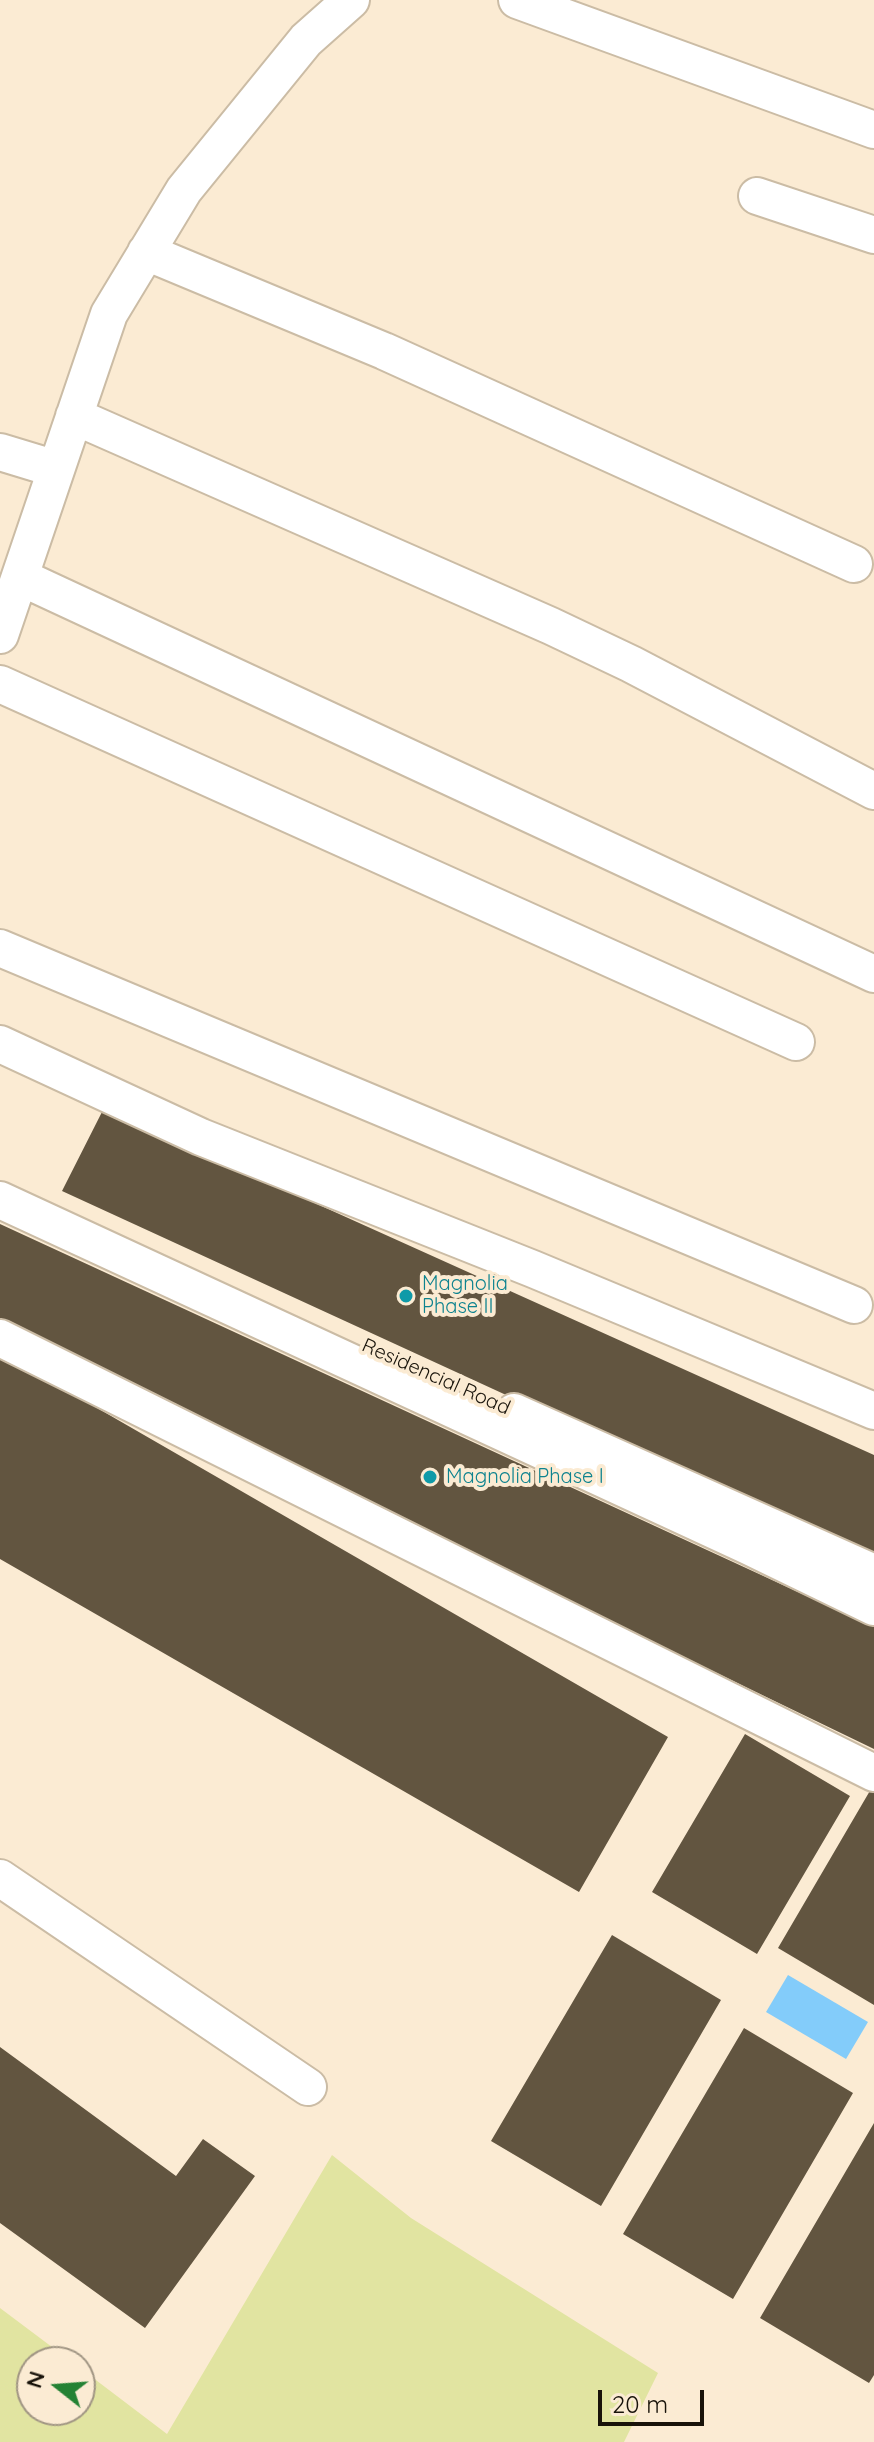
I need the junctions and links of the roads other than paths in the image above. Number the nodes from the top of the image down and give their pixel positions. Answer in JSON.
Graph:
{"nodes":[{"id":1,"x":351,"y":0,"type":"edge"},
{"id":2,"x":517,"y":0,"type":"edge"},
{"id":3,"x":874,"y":130,"type":"edge"},
{"id":4,"x":757,"y":196,"type":"dead end"},
{"id":5,"x":874,"y":235,"type":"edge"},
{"id":6,"x":146,"y":252,"type":"junction"},
{"id":7,"x":74,"y":416,"type":"junction"},
{"id":8,"x":0,"y":452,"type":"edge"},
{"id":9,"x":56,"y":469,"type":"junction"},
{"id":10,"x":854,"y":564,"type":"dead end"},
{"id":11,"x":20,"y":577,"type":"junction"},
{"id":12,"x":0,"y":635,"type":"edge"},
{"id":13,"x":0,"y":684,"type":"edge"},
{"id":14,"x":874,"y":791,"type":"edge"},
{"id":15,"x":0,"y":948,"type":"edge"},
{"id":16,"x":874,"y":974,"type":"edge"},
{"id":17,"x":796,"y":1042,"type":"dead end"},
{"id":18,"x":0,"y":1044,"type":"edge"},
{"id":19,"x":0,"y":1177,"type":"edge"},
{"id":20,"x":0,"y":1200,"type":"edge"},
{"id":21,"x":854,"y":1305,"type":"dead end"},
{"id":22,"x":0,"y":1338,"type":"edge"},
{"id":23,"x":874,"y":1411,"type":"edge"},
{"id":24,"x":874,"y":1573,"type":"edge"},
{"id":25,"x":874,"y":1607,"type":"edge"},
{"id":26,"x":874,"y":1773,"type":"edge"},
{"id":27,"x":0,"y":1878,"type":"edge"},
{"id":28,"x":308,"y":2087,"type":"dead end"}],
"edges":[{"from":1,"to":6,"type":"street"},
{"from":2,"to":3,"type":"street"},
{"from":4,"to":5,"type":"street"},
{"from":6,"to":7,"type":"street"},
{"from":6,"to":10,"type":"street"},
{"from":7,"to":9,"type":"street"},
{"from":7,"to":14,"type":"street"},
{"from":8,"to":9,"type":"street"},
{"from":9,"to":11,"type":"street"},
{"from":11,"to":12,"type":"street"},
{"from":11,"to":16,"type":"street"},
{"from":13,"to":17,"type":"street"},
{"from":15,"to":21,"type":"street"},
{"from":18,"to":23,"type":"street"},
{"from":19,"to":24,"type":"street","name":"Residencial Road"},
{"from":20,"to":25,"type":"street"},
{"from":22,"to":26,"type":"street"},
{"from":27,"to":28,"type":"street"}]}
